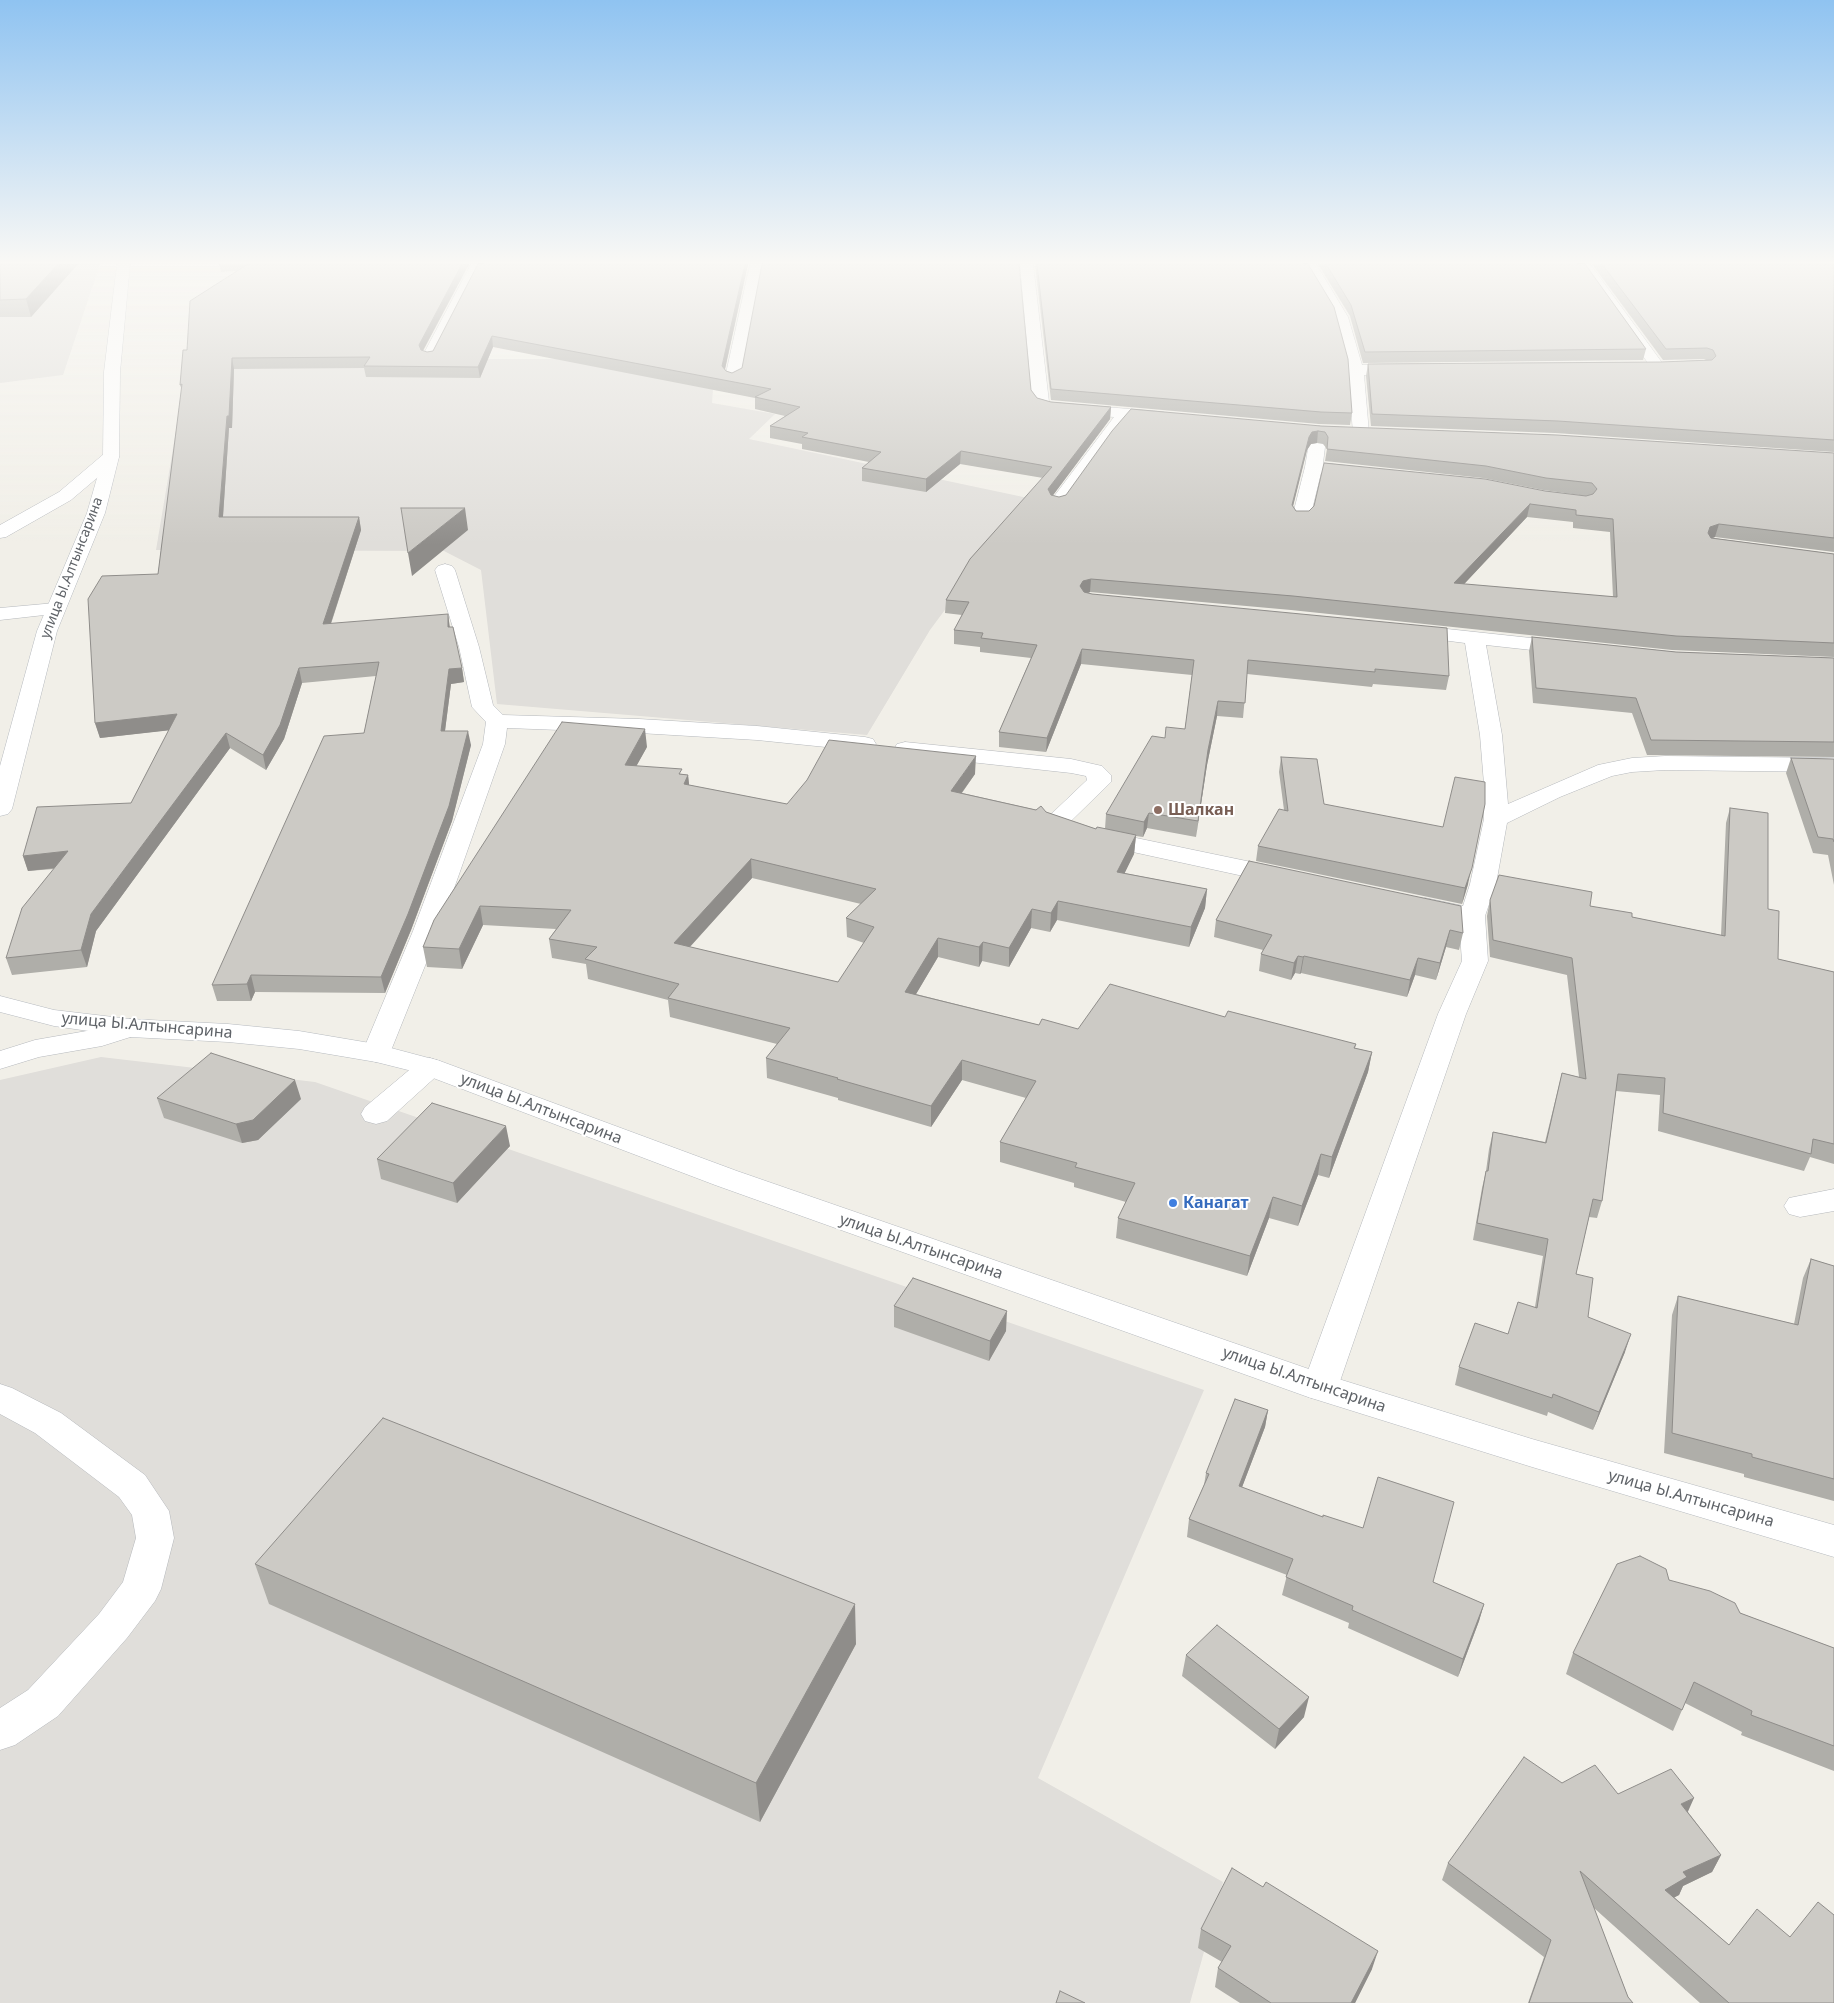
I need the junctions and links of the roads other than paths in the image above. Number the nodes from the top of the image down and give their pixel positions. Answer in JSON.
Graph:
{"nodes":[{"id":1,"x":114,"y":357,"type":"edge"},
{"id":2,"x":737,"y":357,"type":"edge"},
{"id":3,"x":1036,"y":357,"type":"edge"},
{"id":4,"x":1352,"y":357,"type":"edge"},
{"id":5,"x":1651,"y":357,"type":"edge"},
{"id":6,"x":1658,"y":367,"type":"junction"},
{"id":7,"x":1676,"y":367,"type":"edge"},
{"id":8,"x":1642,"y":368,"type":"edge"},
{"id":9,"x":1356,"y":370,"type":"junction"},
{"id":10,"x":1416,"y":370,"type":"edge"},
{"id":11,"x":733,"y":378,"type":"edge"},
{"id":12,"x":1125,"y":414,"type":"junction"},
{"id":13,"x":1183,"y":419,"type":"edge"},
{"id":14,"x":1300,"y":429,"type":"edge"},
{"id":15,"x":1333,"y":432,"type":"junction"},
{"id":16,"x":1361,"y":433,"type":"junction"},
{"id":17,"x":1381,"y":434,"type":"edge"},
{"id":18,"x":111,"y":457,"type":"junction"},
{"id":19,"x":1314,"y":467,"type":"junction"},
{"id":20,"x":1381,"y":474,"type":"edge"},
{"id":21,"x":1058,"y":503,"type":"edge"},
{"id":22,"x":1301,"y":518,"type":"edge"},
{"id":23,"x":0,"y":533,"type":"edge"},
{"id":24,"x":445,"y":570,"type":"dead end"},
{"id":25,"x":55,"y":610,"type":"junction"},
{"id":26,"x":0,"y":614,"type":"edge"},
{"id":27,"x":1387,"y":628,"type":"edge"},
{"id":28,"x":1474,"y":638,"type":"junction"},
{"id":29,"x":1591,"y":650,"type":"edge"},
{"id":30,"x":497,"y":721,"type":"junction"},
{"id":31,"x":1834,"y":765,"type":"edge"},
{"id":32,"x":0,"y":808,"type":"edge"},
{"id":33,"x":1496,"y":818,"type":"junction"},
{"id":34,"x":1299,"y":880,"type":"edge"},
{"id":35,"x":1405,"y":902,"type":"edge"},
{"id":36,"x":1472,"y":916,"type":"junction"},
{"id":37,"x":0,"y":1004,"type":"edge"},
{"id":38,"x":130,"y":1028,"type":"junction"},
{"id":39,"x":376,"y":1053,"type":"junction"},
{"id":40,"x":0,"y":1060,"type":"edge"},
{"id":41,"x":430,"y":1067,"type":"junction"},
{"id":42,"x":376,"y":1114,"type":"dead end"},
{"id":43,"x":1834,"y":1200,"type":"edge"},
{"id":44,"x":1800,"y":1206,"type":"dead end"},
{"id":45,"x":1320,"y":1387,"type":"junction"},
{"id":46,"x":0,"y":1398,"type":"edge"},
{"id":47,"x":1834,"y":1541,"type":"edge"},
{"id":48,"x":0,"y":1731,"type":"edge"}],
"edges":[{"from":1,"to":18,"type":"street","name":"улица Ы.Алтынсарина"},
{"from":2,"to":11,"type":"street"},
{"from":3,"to":12,"type":"street"},
{"from":4,"to":9,"type":"street"},
{"from":5,"to":6,"type":"street"},
{"from":6,"to":7,"type":"street"},
{"from":6,"to":8,"type":"street"},
{"from":9,"to":10,"type":"street"},
{"from":9,"to":16,"type":"street"},
{"from":12,"to":13,"type":"street"},
{"from":12,"to":21,"type":"street"},
{"from":14,"to":15,"type":"street"},
{"from":15,"to":16,"type":"street"},
{"from":15,"to":19,"type":"street"},
{"from":16,"to":17,"type":"street"},
{"from":18,"to":23,"type":"street"},
{"from":18,"to":25,"type":"street","name":"улица Ы.Алтынсарина"},
{"from":19,"to":20,"type":"street"},
{"from":19,"to":22,"type":"street"},
{"from":24,"to":30,"type":"street"},
{"from":25,"to":26,"type":"street"},
{"from":25,"to":32,"type":"street","name":"улица Ы.Алтынсарина"},
{"from":27,"to":28,"type":"street"},
{"from":28,"to":29,"type":"street"},
{"from":28,"to":33,"type":"street"},
{"from":30,"to":34,"type":"street"},
{"from":30,"to":39,"type":"street"},
{"from":31,"to":33,"type":"street"},
{"from":33,"to":36,"type":"street"},
{"from":35,"to":36,"type":"street"},
{"from":36,"to":45,"type":"street"},
{"from":37,"to":38,"type":"street","name":"улица Ы.Алтынсарина"},
{"from":38,"to":39,"type":"street","name":"улица Ы.Алтынсарина"},
{"from":38,"to":40,"type":"street"},
{"from":39,"to":41,"type":"street","name":"улица Ы.Алтынсарина"},
{"from":41,"to":42,"type":"street"},
{"from":41,"to":45,"type":"street","name":"улица Ы.Алтынсарина"},
{"from":43,"to":44,"type":"street"},
{"from":45,"to":47,"type":"street","name":"улица Ы.Алтынсарина"},
{"from":46,"to":48,"type":"street"}]}
